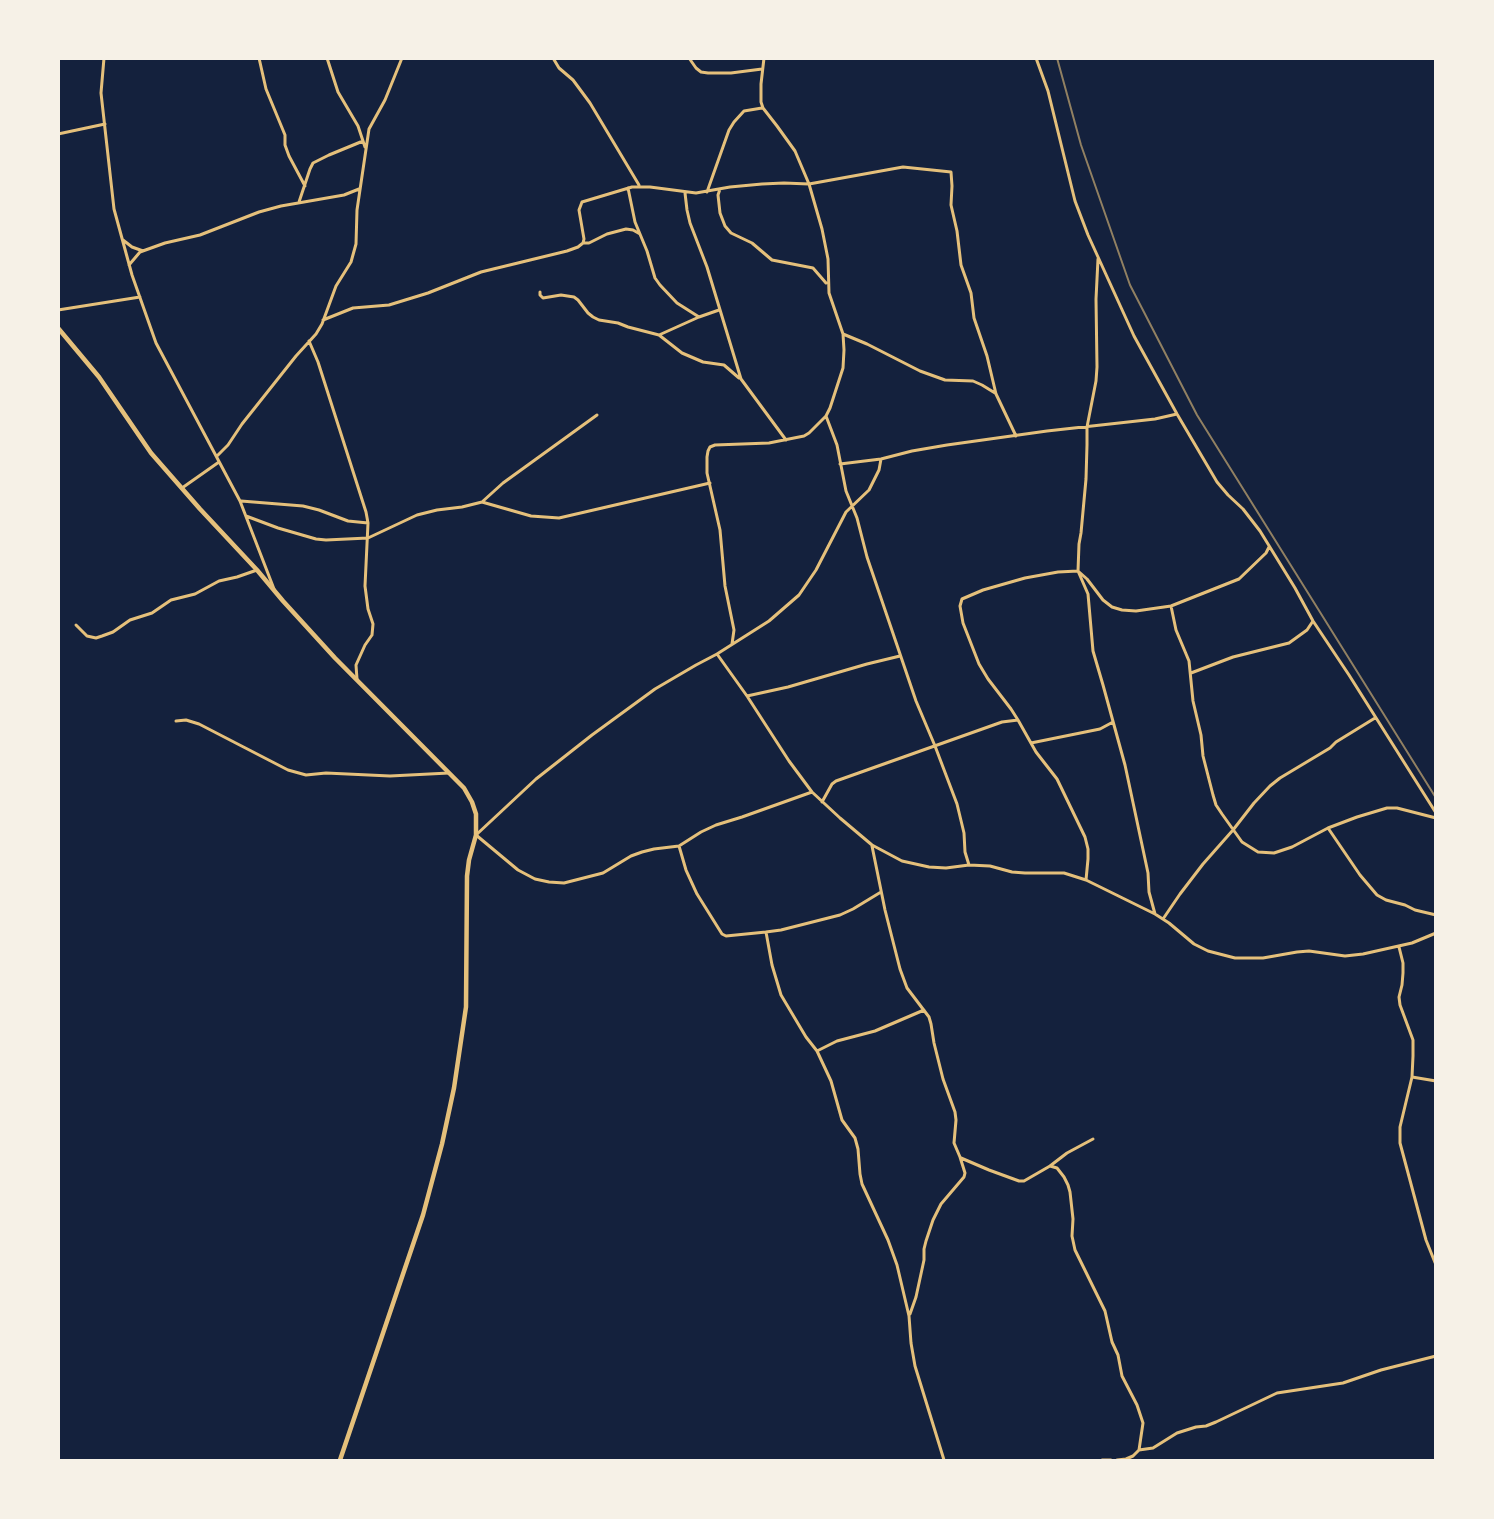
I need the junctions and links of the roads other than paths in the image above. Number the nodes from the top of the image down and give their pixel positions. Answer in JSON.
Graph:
{"nodes":[{"id":1,"x":104,"y":58,"type":"edge"},
{"id":2,"x":259,"y":58,"type":"edge"},
{"id":3,"x":327,"y":58,"type":"edge"},
{"id":4,"x":402,"y":58,"type":"edge"},
{"id":5,"x":553,"y":58,"type":"edge"},
{"id":6,"x":689,"y":58,"type":"edge"},
{"id":7,"x":764,"y":58,"type":"edge"},
{"id":8,"x":1036,"y":58,"type":"edge"},
{"id":9,"x":762,"y":69,"type":"junction"},
{"id":10,"x":763,"y":108,"type":"junction"},
{"id":11,"x":105,"y":124,"type":"junction"},
{"id":12,"x":58,"y":134,"type":"edge"},
{"id":13,"x":363,"y":141,"type":"junction"},
{"id":14,"x":366,"y":149,"type":"junction"},
{"id":15,"x":808,"y":184,"type":"junction"},
{"id":16,"x":304,"y":186,"type":"junction"},
{"id":17,"x":639,"y":186,"type":"junction"},
{"id":18,"x":628,"y":188,"type":"junction"},
{"id":19,"x":359,"y":189,"type":"junction"},
{"id":20,"x":720,"y":189,"type":"junction"},
{"id":21,"x":685,"y":192,"type":"junction"},
{"id":22,"x":706,"y":192,"type":"junction"},
{"id":23,"x":299,"y":202,"type":"junction"},
{"id":24,"x":641,"y":235,"type":"junction"},
{"id":25,"x":122,"y":238,"type":"junction"},
{"id":26,"x":583,"y":243,"type":"junction"},
{"id":27,"x":143,"y":251,"type":"junction"},
{"id":28,"x":1098,"y":258,"type":"junction"},
{"id":29,"x":129,"y":265,"type":"junction"},
{"id":30,"x":828,"y":285,"type":"junction"},
{"id":31,"x":540,"y":292,"type":"dead end"},
{"id":32,"x":140,"y":297,"type":"junction"},
{"id":33,"x":58,"y":310,"type":"edge"},
{"id":34,"x":719,"y":310,"type":"junction"},
{"id":35,"x":699,"y":317,"type":"junction"},
{"id":36,"x":323,"y":320,"type":"junction"},
{"id":37,"x":58,"y":328,"type":"edge"},
{"id":38,"x":843,"y":334,"type":"junction"},
{"id":39,"x":659,"y":335,"type":"junction"},
{"id":40,"x":309,"y":341,"type":"junction"},
{"id":41,"x":741,"y":379,"type":"junction"},
{"id":42,"x":996,"y":394,"type":"junction"},
{"id":43,"x":1177,"y":414,"type":"junction"},
{"id":44,"x":597,"y":415,"type":"dead end"},
{"id":45,"x":826,"y":416,"type":"junction"},
{"id":46,"x":1087,"y":427,"type":"junction"},
{"id":47,"x":1016,"y":436,"type":"junction"},
{"id":48,"x":786,"y":440,"type":"junction"},
{"id":49,"x":216,"y":456,"type":"junction"},
{"id":50,"x":881,"y":459,"type":"junction"},
{"id":51,"x":219,"y":462,"type":"junction"},
{"id":52,"x":840,"y":464,"type":"junction"},
{"id":53,"x":710,"y":483,"type":"junction"},
{"id":54,"x":182,"y":488,"type":"junction"},
{"id":55,"x":240,"y":501,"type":"junction"},
{"id":56,"x":482,"y":502,"type":"junction"},
{"id":57,"x":852,"y":506,"type":"junction"},
{"id":58,"x":246,"y":516,"type":"junction"},
{"id":59,"x":368,"y":524,"type":"junction"},
{"id":60,"x":368,"y":538,"type":"junction"},
{"id":61,"x":1269,"y":545,"type":"junction"},
{"id":62,"x":257,"y":570,"type":"junction"},
{"id":63,"x":1078,"y":571,"type":"junction"},
{"id":64,"x":283,"y":601,"type":"junction"},
{"id":65,"x":1171,"y":606,"type":"junction"},
{"id":66,"x":1313,"y":621,"type":"junction"},
{"id":67,"x":76,"y":625,"type":"dead end"},
{"id":68,"x":732,"y":644,"type":"junction"},
{"id":69,"x":717,"y":654,"type":"junction"},
{"id":70,"x":900,"y":656,"type":"junction"},
{"id":71,"x":1190,"y":674,"type":"junction"},
{"id":72,"x":357,"y":681,"type":"junction"},
{"id":73,"x":747,"y":696,"type":"junction"},
{"id":74,"x":1375,"y":718,"type":"junction"},
{"id":75,"x":1018,"y":720,"type":"junction"},
{"id":76,"x":176,"y":721,"type":"dead end"},
{"id":77,"x":1113,"y":722,"type":"junction"},
{"id":78,"x":1031,"y":743,"type":"junction"},
{"id":79,"x":935,"y":746,"type":"junction"},
{"id":80,"x":449,"y":773,"type":"junction"},
{"id":81,"x":812,"y":792,"type":"junction"},
{"id":82,"x":822,"y":802,"type":"junction"},
{"id":83,"x":1436,"y":813,"type":"edge"},
{"id":84,"x":1436,"y":818,"type":"edge"},
{"id":85,"x":1328,"y":828,"type":"junction"},
{"id":86,"x":1233,"y":830,"type":"junction"},
{"id":87,"x":476,"y":835,"type":"junction"},
{"id":88,"x":872,"y":845,"type":"junction"},
{"id":89,"x":679,"y":846,"type":"junction"},
{"id":90,"x":969,"y":865,"type":"junction"},
{"id":91,"x":1086,"y":880,"type":"junction"},
{"id":92,"x":881,"y":892,"type":"junction"},
{"id":93,"x":1155,"y":914,"type":"junction"},
{"id":94,"x":1436,"y":915,"type":"edge"},
{"id":95,"x":1163,"y":919,"type":"junction"},
{"id":96,"x":766,"y":932,"type":"junction"},
{"id":97,"x":1436,"y":933,"type":"edge"},
{"id":98,"x":1399,"y":947,"type":"junction"},
{"id":99,"x":924,"y":1010,"type":"junction"},
{"id":100,"x":817,"y":1051,"type":"junction"},
{"id":101,"x":1412,"y":1077,"type":"junction"},
{"id":102,"x":1436,"y":1081,"type":"edge"},
{"id":103,"x":1093,"y":1139,"type":"dead end"},
{"id":104,"x":960,"y":1158,"type":"junction"},
{"id":105,"x":1050,"y":1166,"type":"junction"},
{"id":106,"x":1436,"y":1265,"type":"edge"},
{"id":107,"x":909,"y":1316,"type":"junction"},
{"id":108,"x":1436,"y":1356,"type":"edge"},
{"id":109,"x":1139,"y":1450,"type":"junction"},
{"id":110,"x":340,"y":1461,"type":"edge"},
{"id":111,"x":944,"y":1461,"type":"edge"},
{"id":112,"x":1102,"y":1461,"type":"edge"},
{"id":113,"x":1111,"y":1461,"type":"edge"},
{"id":114,"x":1117,"y":1461,"type":"edge"}],
"edges":[{"from":1,"to":11,"type":"street"},
{"from":2,"to":16,"type":"street"},
{"from":3,"to":13,"type":"street"},
{"from":4,"to":14,"type":"street"},
{"from":5,"to":17,"type":"street"},
{"from":6,"to":9,"type":"street"},
{"from":7,"to":9,"type":"street"},
{"from":8,"to":28,"type":"street"},
{"from":9,"to":10,"type":"street"},
{"from":10,"to":15,"type":"street"},
{"from":10,"to":22,"type":"street"},
{"from":11,"to":12,"type":"street"},
{"from":11,"to":25,"type":"street"},
{"from":13,"to":14,"type":"street"},
{"from":13,"to":16,"type":"street"},
{"from":14,"to":19,"type":"street"},
{"from":15,"to":20,"type":"street"},
{"from":15,"to":30,"type":"street"},
{"from":15,"to":42,"type":"street"},
{"from":16,"to":23,"type":"street"},
{"from":17,"to":18,"type":"street"},
{"from":17,"to":21,"type":"street"},
{"from":18,"to":24,"type":"street"},
{"from":18,"to":26,"type":"street"},
{"from":19,"to":23,"type":"street"},
{"from":19,"to":36,"type":"street"},
{"from":20,"to":22,"type":"street"},
{"from":20,"to":30,"type":"street"},
{"from":21,"to":22,"type":"street"},
{"from":21,"to":34,"type":"street"},
{"from":23,"to":27,"type":"street"},
{"from":24,"to":26,"type":"street"},
{"from":24,"to":35,"type":"street"},
{"from":25,"to":27,"type":"street"},
{"from":25,"to":29,"type":"street"},
{"from":26,"to":36,"type":"street"},
{"from":27,"to":29,"type":"street"},
{"from":28,"to":43,"type":"street"},
{"from":28,"to":46,"type":"street"},
{"from":29,"to":32,"type":"street"},
{"from":30,"to":38,"type":"street"},
{"from":31,"to":39,"type":"street"},
{"from":32,"to":33,"type":"street"},
{"from":32,"to":49,"type":"street"},
{"from":34,"to":35,"type":"street"},
{"from":34,"to":41,"type":"street"},
{"from":35,"to":39,"type":"street"},
{"from":36,"to":40,"type":"street"},
{"from":37,"to":54,"type":"street"},
{"from":38,"to":42,"type":"street"},
{"from":38,"to":45,"type":"street"},
{"from":39,"to":41,"type":"street"},
{"from":40,"to":49,"type":"street"},
{"from":40,"to":59,"type":"street"},
{"from":41,"to":48,"type":"street"},
{"from":42,"to":47,"type":"street"},
{"from":43,"to":46,"type":"street"},
{"from":43,"to":61,"type":"street"},
{"from":44,"to":56,"type":"street"},
{"from":45,"to":48,"type":"street"},
{"from":45,"to":52,"type":"street"},
{"from":46,"to":47,"type":"street"},
{"from":46,"to":63,"type":"street"},
{"from":47,"to":50,"type":"street"},
{"from":48,"to":53,"type":"street"},
{"from":49,"to":51,"type":"street"},
{"from":50,"to":52,"type":"street"},
{"from":50,"to":57,"type":"street"},
{"from":51,"to":54,"type":"street"},
{"from":51,"to":55,"type":"street"},
{"from":52,"to":57,"type":"street"},
{"from":53,"to":56,"type":"street"},
{"from":53,"to":68,"type":"street"},
{"from":54,"to":62,"type":"street"},
{"from":55,"to":58,"type":"street"},
{"from":55,"to":59,"type":"street"},
{"from":56,"to":60,"type":"street"},
{"from":57,"to":68,"type":"street"},
{"from":57,"to":70,"type":"street"},
{"from":58,"to":60,"type":"street"},
{"from":58,"to":64,"type":"street"},
{"from":59,"to":60,"type":"street"},
{"from":60,"to":72,"type":"street"},
{"from":61,"to":65,"type":"street"},
{"from":61,"to":66,"type":"street"},
{"from":62,"to":64,"type":"street"},
{"from":62,"to":67,"type":"street"},
{"from":63,"to":65,"type":"street"},
{"from":63,"to":75,"type":"street"},
{"from":63,"to":77,"type":"street"},
{"from":64,"to":72,"type":"street"},
{"from":65,"to":71,"type":"street"},
{"from":66,"to":71,"type":"street"},
{"from":66,"to":74,"type":"street"},
{"from":68,"to":69,"type":"street"},
{"from":69,"to":73,"type":"street"},
{"from":69,"to":87,"type":"street"},
{"from":70,"to":73,"type":"street"},
{"from":70,"to":79,"type":"street"},
{"from":71,"to":86,"type":"street"},
{"from":72,"to":80,"type":"street"},
{"from":73,"to":81,"type":"street"},
{"from":74,"to":83,"type":"street"},
{"from":74,"to":86,"type":"street"},
{"from":75,"to":78,"type":"street"},
{"from":75,"to":79,"type":"street"},
{"from":76,"to":80,"type":"street"},
{"from":77,"to":78,"type":"street"},
{"from":77,"to":93,"type":"street"},
{"from":78,"to":91,"type":"street"},
{"from":79,"to":82,"type":"street"},
{"from":79,"to":90,"type":"street"},
{"from":80,"to":87,"type":"street"},
{"from":81,"to":82,"type":"street"},
{"from":81,"to":89,"type":"street"},
{"from":82,"to":88,"type":"street"},
{"from":84,"to":85,"type":"street"},
{"from":85,"to":86,"type":"street"},
{"from":85,"to":94,"type":"street"},
{"from":86,"to":95,"type":"street"},
{"from":87,"to":89,"type":"street"},
{"from":87,"to":110,"type":"street"},
{"from":88,"to":90,"type":"street"},
{"from":88,"to":92,"type":"street"},
{"from":89,"to":96,"type":"street"},
{"from":90,"to":91,"type":"street"},
{"from":91,"to":93,"type":"street"},
{"from":92,"to":96,"type":"street"},
{"from":92,"to":99,"type":"street"},
{"from":93,"to":95,"type":"street"},
{"from":95,"to":98,"type":"street"},
{"from":96,"to":100,"type":"street"},
{"from":97,"to":98,"type":"street"},
{"from":98,"to":101,"type":"street"},
{"from":99,"to":100,"type":"street"},
{"from":99,"to":104,"type":"street"},
{"from":100,"to":107,"type":"street"},
{"from":101,"to":102,"type":"street"},
{"from":101,"to":106,"type":"street"},
{"from":103,"to":105,"type":"street"},
{"from":104,"to":105,"type":"street"},
{"from":104,"to":107,"type":"street"},
{"from":105,"to":109,"type":"street"},
{"from":107,"to":111,"type":"street"},
{"from":108,"to":109,"type":"street"},
{"from":109,"to":114,"type":"street"},
{"from":112,"to":113,"type":"street"}]}
